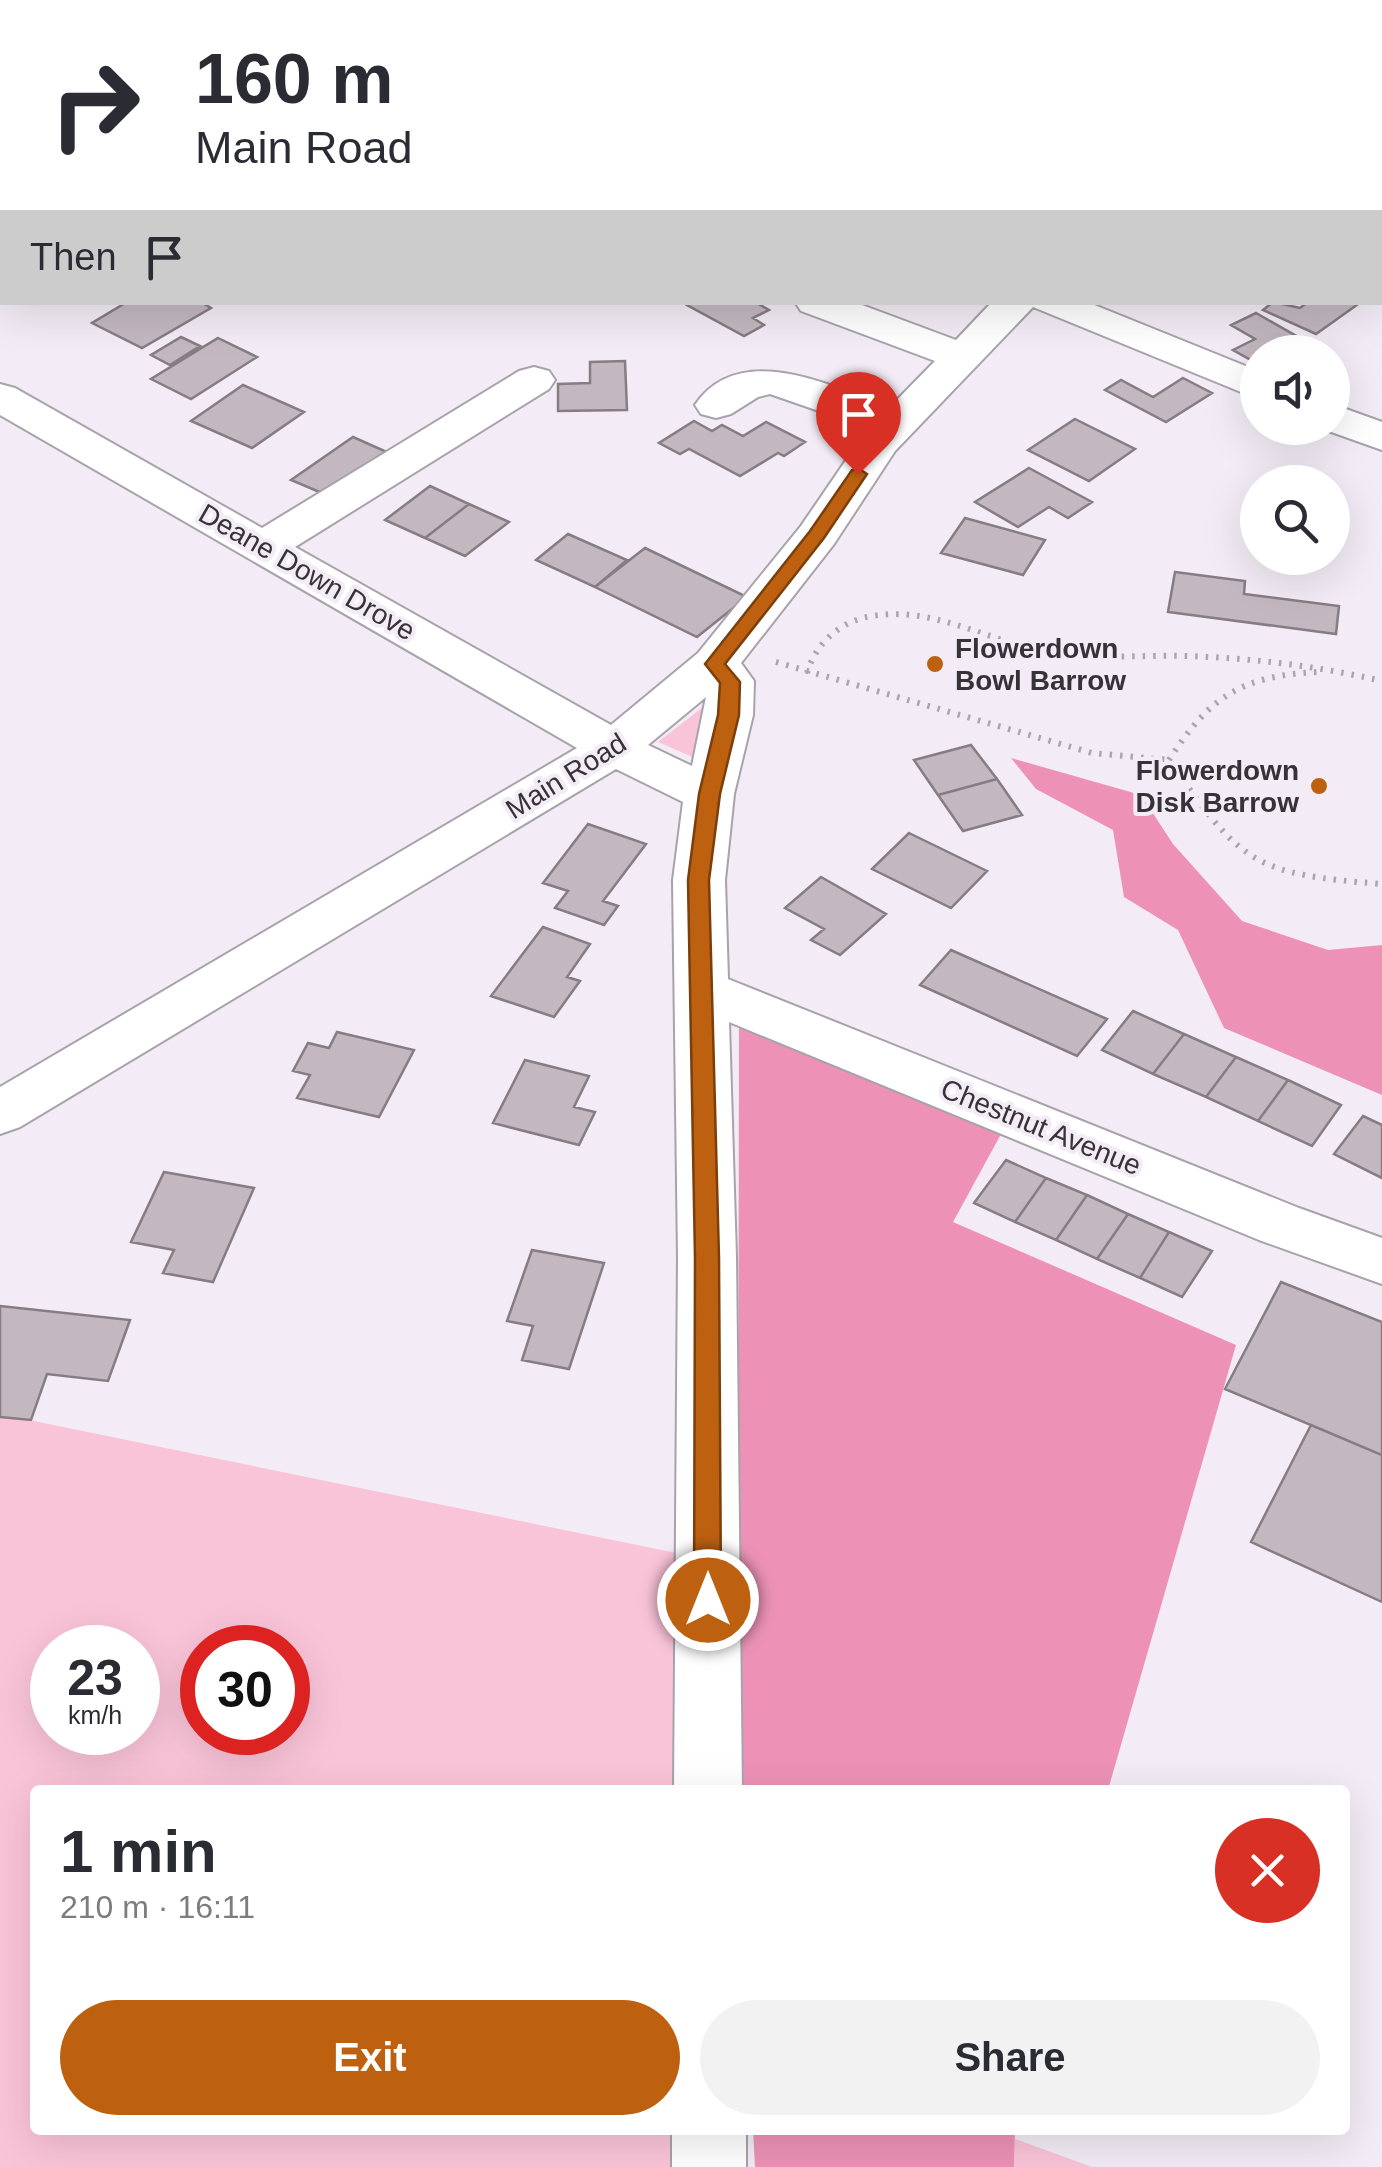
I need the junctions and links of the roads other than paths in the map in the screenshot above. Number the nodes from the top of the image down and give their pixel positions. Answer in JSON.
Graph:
{"nodes":[{"id":1,"x":799,"y":305,"type":"edge"},
{"id":2,"x":1013,"y":305,"type":"edge"},
{"id":3,"x":1057,"y":305,"type":"edge"},
{"id":4,"x":962,"y":356,"type":"junction"},
{"id":5,"x":1240,"y":379,"type":"edge"},
{"id":6,"x":534,"y":380,"type":"dead end"},
{"id":7,"x":0,"y":397,"type":"edge"},
{"id":8,"x":716,"y":404,"type":"dead end"},
{"id":9,"x":1350,"y":423,"type":"edge"},
{"id":10,"x":896,"y":424,"type":"junction"},
{"id":11,"x":1382,"y":436,"type":"edge"},
{"id":12,"x":264,"y":547,"type":"junction"},
{"id":13,"x":715,"y":664,"type":"junction"},
{"id":14,"x":614,"y":748,"type":"junction"},
{"id":15,"x":709,"y":794,"type":"junction"},
{"id":16,"x":702,"y":989,"type":"junction"},
{"id":17,"x":0,"y":1113,"type":"edge"},
{"id":18,"x":1382,"y":1261,"type":"edge"},
{"id":19,"x":708,"y":1785,"type":"edge"},
{"id":20,"x":709,"y":2135,"type":"edge"},
{"id":21,"x":709,"y":2167,"type":"edge"}],
"edges":[{"from":1,"to":4,"type":"street"},
{"from":2,"to":4,"type":"street","name":"Main Road"},
{"from":3,"to":5,"type":"street"},
{"from":4,"to":10,"type":"street","name":"Main Road"},
{"from":6,"to":12,"type":"street"},
{"from":7,"to":12,"type":"street","name":"Deane Down Drove"},
{"from":8,"to":10,"type":"street"},
{"from":9,"to":11,"type":"street"},
{"from":10,"to":13,"type":"street","name":"Main Road"},
{"from":12,"to":14,"type":"street","name":"Deane Down Drove"},
{"from":13,"to":14,"type":"street","name":"Main Road"},
{"from":13,"to":15,"type":"street"},
{"from":14,"to":15,"type":"street","name":"Deane Down Drove"},
{"from":14,"to":17,"type":"street","name":"Main Road"},
{"from":15,"to":16,"type":"street"},
{"from":16,"to":18,"type":"street","name":"Chestnut Avenue"},
{"from":16,"to":19,"type":"street"},
{"from":20,"to":21,"type":"street"}]}
